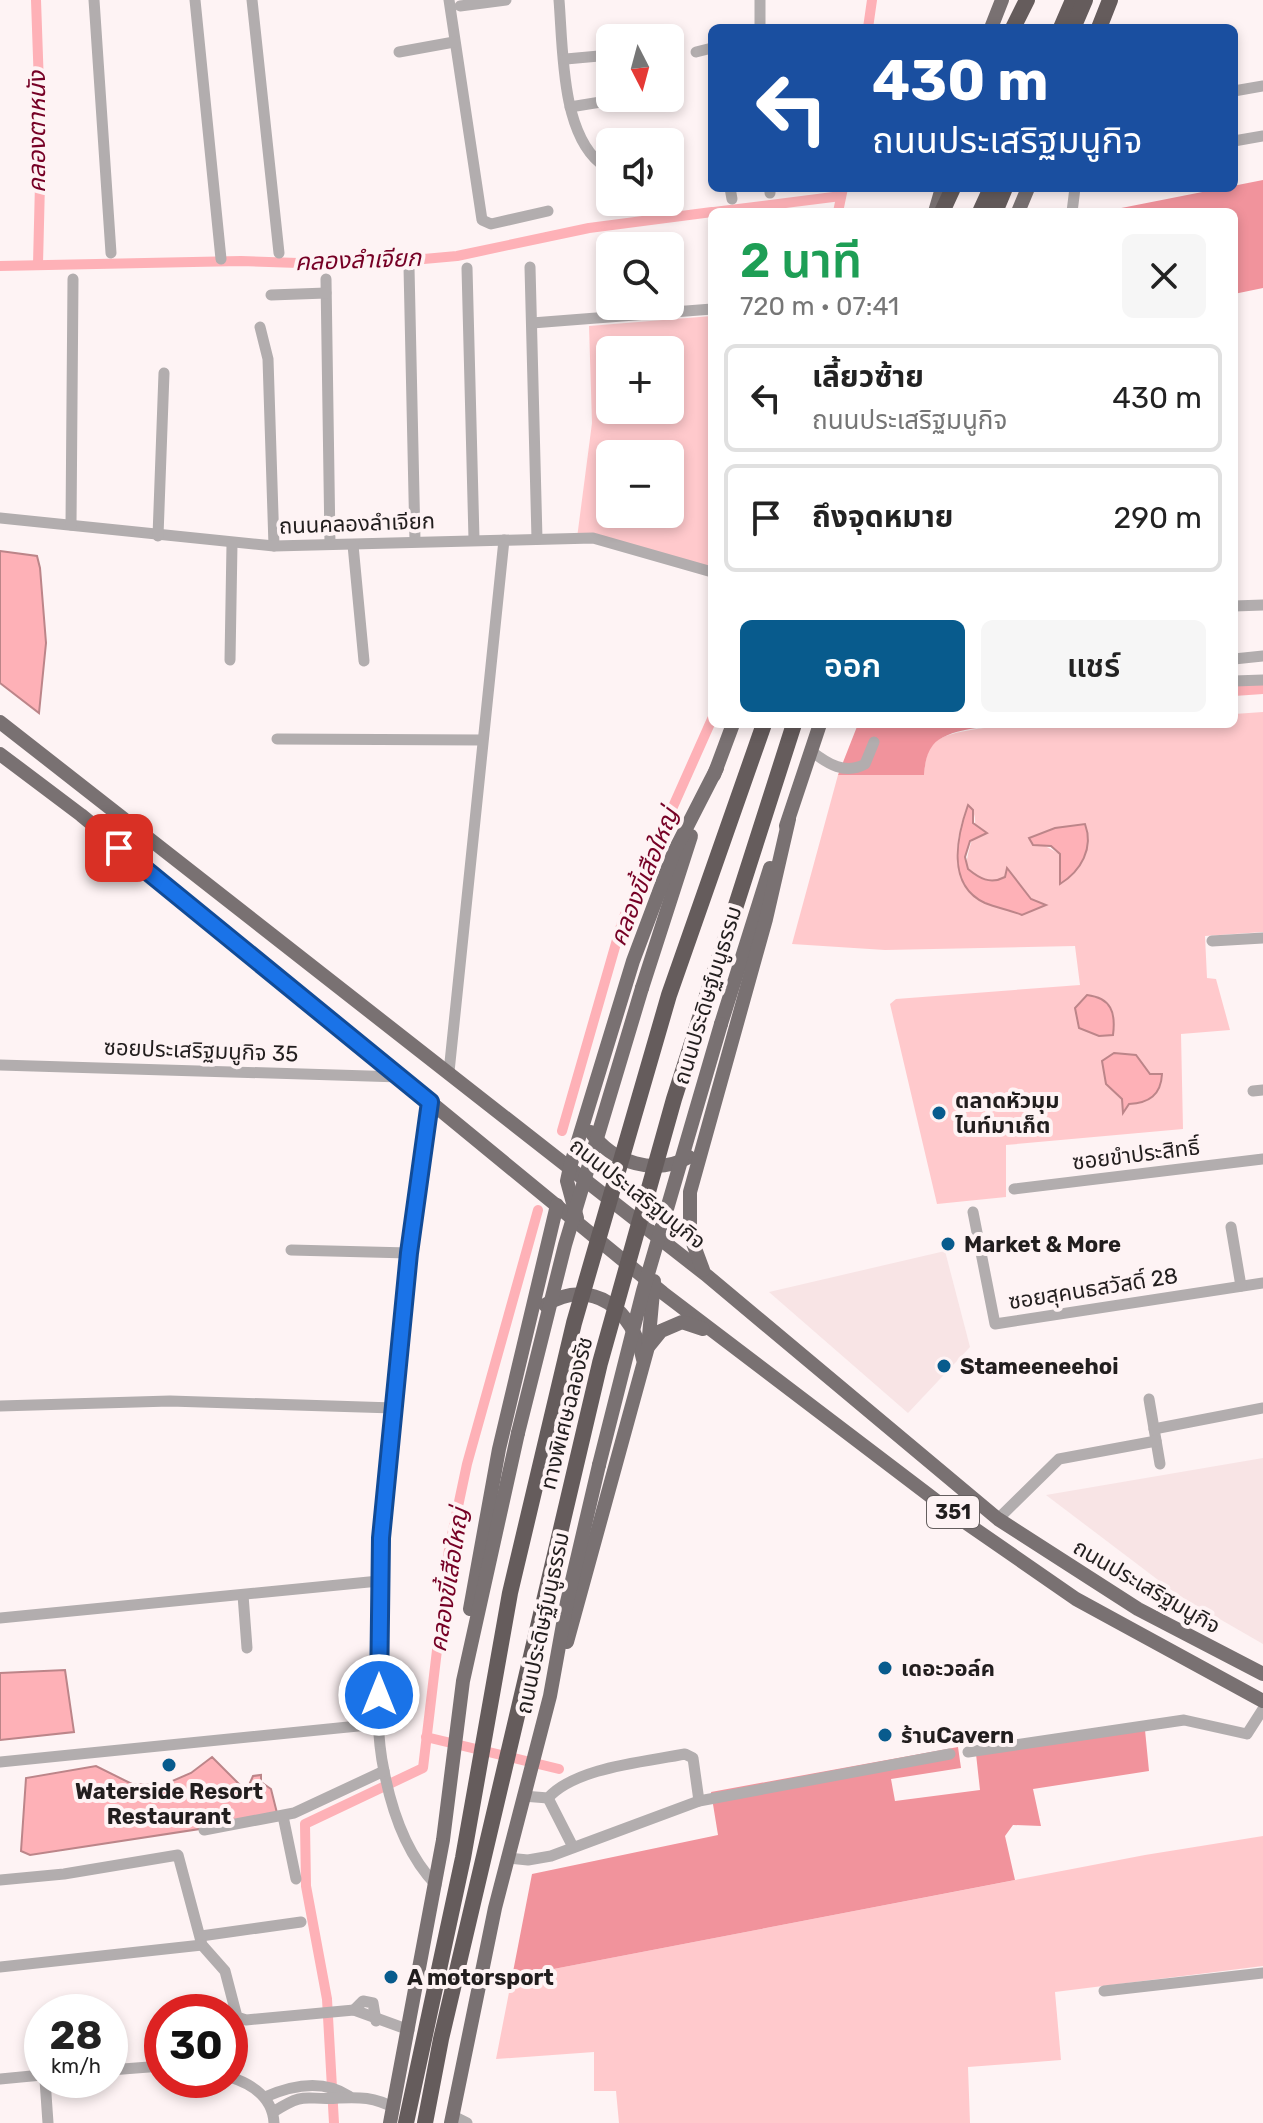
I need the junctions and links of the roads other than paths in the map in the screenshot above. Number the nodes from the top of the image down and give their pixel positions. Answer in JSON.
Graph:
{"nodes":[{"id":1,"x":94,"y":0,"type":"edge"},
{"id":2,"x":195,"y":0,"type":"edge"},
{"id":3,"x":252,"y":0,"type":"edge"},
{"id":4,"x":506,"y":0,"type":"edge"},
{"id":5,"x":559,"y":0,"type":"edge"},
{"id":6,"x":760,"y":0,"type":"edge"},
{"id":7,"x":1002,"y":0,"type":"edge"},
{"id":8,"x":1027,"y":0,"type":"edge"},
{"id":9,"x":1073,"y":0,"type":"edge"},
{"id":10,"x":1085,"y":0,"type":"edge"},
{"id":11,"x":1112,"y":0,"type":"edge"},
{"id":12,"x":454,"y":3,"type":"edge"},
{"id":13,"x":760,"y":24,"type":"edge"},
{"id":14,"x":993,"y":24,"type":"edge"},
{"id":15,"x":1015,"y":24,"type":"edge"},
{"id":16,"x":1063,"y":24,"type":"edge"},
{"id":17,"x":1075,"y":24,"type":"edge"},
{"id":18,"x":1101,"y":24,"type":"edge"},
{"id":19,"x":454,"y":42,"type":"junction"},
{"id":20,"x":708,"y":49,"type":"edge"},
{"id":21,"x":399,"y":52,"type":"dead end"},
{"id":22,"x":696,"y":52,"type":"dead end"},
{"id":23,"x":596,"y":56,"type":"edge"},
{"id":24,"x":566,"y":59,"type":"junction"},
{"id":25,"x":1263,"y":86,"type":"edge"},
{"id":26,"x":1238,"y":90,"type":"edge"},
{"id":27,"x":596,"y":103,"type":"edge"},
{"id":28,"x":570,"y":107,"type":"junction"},
{"id":29,"x":1263,"y":136,"type":"edge"},
{"id":30,"x":1238,"y":140,"type":"edge"},
{"id":31,"x":596,"y":159,"type":"edge"},
{"id":32,"x":548,"y":211,"type":"dead end"},
{"id":33,"x":111,"y":253,"type":"dead end"},
{"id":34,"x":279,"y":253,"type":"dead end"},
{"id":35,"x":221,"y":259,"type":"dead end"},
{"id":36,"x":409,"y":267,"type":"dead end"},
{"id":37,"x":530,"y":267,"type":"dead end"},
{"id":38,"x":467,"y":268,"type":"dead end"},
{"id":39,"x":73,"y":279,"type":"dead end"},
{"id":40,"x":326,"y":279,"type":"dead end"},
{"id":41,"x":326,"y":293,"type":"junction"},
{"id":42,"x":271,"y":295,"type":"dead end"},
{"id":43,"x":708,"y":309,"type":"edge"},
{"id":44,"x":532,"y":323,"type":"junction"},
{"id":45,"x":260,"y":327,"type":"dead end"},
{"id":46,"x":164,"y":373,"type":"dead end"},
{"id":47,"x":0,"y":518,"type":"edge"},
{"id":48,"x":71,"y":525,"type":"junction"},
{"id":49,"x":158,"y":536,"type":"junction"},
{"id":50,"x":474,"y":539,"type":"junction"},
{"id":51,"x":537,"y":539,"type":"junction"},
{"id":52,"x":504,"y":540,"type":"junction"},
{"id":53,"x":415,"y":541,"type":"junction"},
{"id":54,"x":232,"y":544,"type":"junction"},
{"id":55,"x":330,"y":544,"type":"junction"},
{"id":56,"x":353,"y":545,"type":"junction"},
{"id":57,"x":274,"y":546,"type":"junction"},
{"id":58,"x":708,"y":571,"type":"edge"},
{"id":59,"x":1263,"y":605,"type":"edge"},
{"id":60,"x":1238,"y":606,"type":"edge"},
{"id":61,"x":1263,"y":656,"type":"edge"},
{"id":62,"x":1238,"y":659,"type":"edge"},
{"id":63,"x":230,"y":660,"type":"dead end"},
{"id":64,"x":364,"y":661,"type":"dead end"},
{"id":65,"x":1263,"y":680,"type":"edge"},
{"id":66,"x":1238,"y":681,"type":"edge"},
{"id":67,"x":0,"y":722,"type":"edge"},
{"id":68,"x":732,"y":728,"type":"edge"},
{"id":69,"x":763,"y":728,"type":"edge"},
{"id":70,"x":793,"y":728,"type":"edge"},
{"id":71,"x":819,"y":728,"type":"edge"},
{"id":72,"x":277,"y":739,"type":"dead end"},
{"id":73,"x":482,"y":740,"type":"junction"},
{"id":74,"x":874,"y":742,"type":"dead end"},
{"id":75,"x":811,"y":751,"type":"junction"},
{"id":76,"x":0,"y":754,"type":"edge"},
{"id":77,"x":717,"y":768,"type":"junction"},
{"id":78,"x":789,"y":819,"type":"junction"},
{"id":79,"x":1263,"y":938,"type":"edge"},
{"id":80,"x":1212,"y":941,"type":"dead end"},
{"id":81,"x":0,"y":1065,"type":"edge"},
{"id":82,"x":449,"y":1072,"type":"junction"},
{"id":83,"x":401,"y":1077,"type":"junction"},
{"id":84,"x":430,"y":1102,"type":"junction"},
{"id":85,"x":588,"y":1112,"type":"junction"},
{"id":86,"x":703,"y":1142,"type":"junction"},
{"id":87,"x":1263,"y":1159,"type":"edge"},
{"id":88,"x":570,"y":1167,"type":"junction"},
{"id":89,"x":1014,"y":1189,"type":"dead end"},
{"id":90,"x":557,"y":1205,"type":"junction"},
{"id":91,"x":973,"y":1212,"type":"dead end"},
{"id":92,"x":580,"y":1225,"type":"junction"},
{"id":93,"x":1231,"y":1227,"type":"dead end"},
{"id":94,"x":645,"y":1230,"type":"junction"},
{"id":95,"x":291,"y":1250,"type":"dead end"},
{"id":96,"x":409,"y":1253,"type":"junction"},
{"id":97,"x":705,"y":1274,"type":"junction"},
{"id":98,"x":1263,"y":1283,"type":"edge"},
{"id":99,"x":654,"y":1285,"type":"junction"},
{"id":100,"x":1241,"y":1286,"type":"junction"},
{"id":101,"x":718,"y":1335,"type":"junction"},
{"id":102,"x":527,"y":1336,"type":"junction"},
{"id":103,"x":646,"y":1354,"type":"junction"},
{"id":104,"x":1149,"y":1399,"type":"dead end"},
{"id":105,"x":0,"y":1406,"type":"edge"},
{"id":106,"x":394,"y":1408,"type":"junction"},
{"id":107,"x":1263,"y":1408,"type":"edge"},
{"id":108,"x":1155,"y":1435,"type":"junction"},
{"id":109,"x":1160,"y":1464,"type":"dead end"},
{"id":110,"x":998,"y":1519,"type":"junction"},
{"id":111,"x":379,"y":1581,"type":"junction"},
{"id":112,"x":243,"y":1595,"type":"junction"},
{"id":113,"x":0,"y":1618,"type":"edge"},
{"id":114,"x":247,"y":1648,"type":"dead end"},
{"id":115,"x":1263,"y":1674,"type":"edge"},
{"id":116,"x":463,"y":1681,"type":"junction"},
{"id":117,"x":550,"y":1696,"type":"junction"},
{"id":118,"x":1263,"y":1701,"type":"edge"},
{"id":119,"x":1263,"y":1709,"type":"edge"},
{"id":120,"x":378,"y":1724,"type":"junction"},
{"id":121,"x":968,"y":1752,"type":"dead end"},
{"id":122,"x":950,"y":1754,"type":"dead end"},
{"id":123,"x":0,"y":1762,"type":"edge"},
{"id":124,"x":384,"y":1771,"type":"junction"},
{"id":125,"x":523,"y":1796,"type":"junction"},
{"id":126,"x":548,"y":1798,"type":"junction"},
{"id":127,"x":699,"y":1801,"type":"junction"},
{"id":128,"x":283,"y":1816,"type":"junction"},
{"id":129,"x":204,"y":1830,"type":"dead end"},
{"id":130,"x":573,"y":1847,"type":"junction"},
{"id":131,"x":507,"y":1858,"type":"junction"},
{"id":132,"x":296,"y":1879,"type":"dead end"},
{"id":133,"x":0,"y":1880,"type":"edge"},
{"id":134,"x":436,"y":1885,"type":"junction"},
{"id":135,"x":301,"y":1922,"type":"dead end"},
{"id":136,"x":201,"y":1940,"type":"junction"},
{"id":137,"x":0,"y":1967,"type":"edge"},
{"id":138,"x":1263,"y":1973,"type":"edge"},
{"id":139,"x":1104,"y":1991,"type":"dead end"},
{"id":140,"x":409,"y":2030,"type":"junction"},
{"id":141,"x":24,"y":2078,"type":"edge"},
{"id":142,"x":0,"y":2079,"type":"edge"},
{"id":143,"x":248,"y":2087,"type":"edge"},
{"id":144,"x":335,"y":2093,"type":"junction"},
{"id":145,"x":265,"y":2097,"type":"junction"},
{"id":146,"x":45,"y":2098,"type":"edge"},
{"id":147,"x":394,"y":2108,"type":"junction"},
{"id":148,"x":273,"y":2117,"type":"edge"},
{"id":149,"x":457,"y":2121,"type":"edge"},
{"id":150,"x":48,"y":2123,"type":"edge"},
{"id":151,"x":390,"y":2123,"type":"edge"},
{"id":152,"x":406,"y":2123,"type":"edge"},
{"id":153,"x":425,"y":2123,"type":"edge"}],
"edges":[{"from":1,"to":33,"type":"street"},
{"from":2,"to":35,"type":"street"},
{"from":3,"to":34,"type":"street"},
{"from":4,"to":12,"type":"street"},
{"from":5,"to":24,"type":"street"},
{"from":6,"to":13,"type":"street"},
{"from":7,"to":14,"type":"main road"},
{"from":8,"to":15,"type":"highway"},
{"from":9,"to":16,"type":"highway"},
{"from":10,"to":17,"type":"highway"},
{"from":11,"to":18,"type":"highway"},
{"from":12,"to":19,"type":"street"},
{"from":19,"to":21,"type":"street"},
{"from":19,"to":32,"type":"street"},
{"from":20,"to":22,"type":"street"},
{"from":23,"to":24,"type":"street"},
{"from":24,"to":28,"type":"street"},
{"from":25,"to":26,"type":"street"},
{"from":27,"to":28,"type":"street"},
{"from":28,"to":31,"type":"street"},
{"from":29,"to":30,"type":"street"},
{"from":36,"to":53,"type":"street"},
{"from":37,"to":44,"type":"street"},
{"from":38,"to":50,"type":"street"},
{"from":39,"to":48,"type":"street"},
{"from":40,"to":41,"type":"street"},
{"from":41,"to":42,"type":"street"},
{"from":41,"to":55,"type":"street"},
{"from":43,"to":44,"type":"street"},
{"from":44,"to":51,"type":"street"},
{"from":45,"to":57,"type":"street"},
{"from":46,"to":49,"type":"street"},
{"from":47,"to":48,"type":"street","name":"ถนนคลองลำเจียก"},
{"from":48,"to":49,"type":"street","name":"ถนนคลองลำเจียก"},
{"from":49,"to":54,"type":"street","name":"ถนนคลองลำเจียก"},
{"from":50,"to":52,"type":"street","name":"ถนนคลองลำเจียก"},
{"from":50,"to":53,"type":"street","name":"ถนนคลองลำเจียก"},
{"from":51,"to":52,"type":"street","name":"ถนนคลองลำเจียก"},
{"from":51,"to":58,"type":"street","name":"ถนนคลองลำเจียก"},
{"from":52,"to":73,"type":"street"},
{"from":53,"to":56,"type":"street","name":"ถนนคลองลำเจียก"},
{"from":54,"to":57,"type":"street","name":"ถนนคลองลำเจียก"},
{"from":54,"to":63,"type":"street"},
{"from":55,"to":56,"type":"street","name":"ถนนคลองลำเจียก"},
{"from":55,"to":57,"type":"street","name":"ถนนคลองลำเจียก"},
{"from":56,"to":64,"type":"street"},
{"from":59,"to":60,"type":"street"},
{"from":61,"to":62,"type":"street"},
{"from":65,"to":66,"type":"street"},
{"from":67,"to":82,"type":"main road","name":"ถนนประเสริฐมนูกิจ","number":"351"},
{"from":68,"to":77,"type":"main road"},
{"from":69,"to":152,"type":"highway","name":"ทางพิเศษฉลองรัช","bridge":true},
{"from":70,"to":153,"type":"highway","name":"ทางพิเศษฉลองรัช","bridge":true},
{"from":71,"to":75,"type":"main road","name":"ถนนประดิษฐ์มนูธรรม"},
{"from":72,"to":73,"type":"street"},
{"from":73,"to":82,"type":"street"},
{"from":74,"to":75,"type":"street"},
{"from":75,"to":78,"type":"main road","name":"ถนนประดิษฐ์มนูธรรม"},
{"from":76,"to":83,"type":"main road","name":"ถนนประเสริฐมนูกิจ","number":"351"},
{"from":77,"to":85,"type":"main road"},
{"from":77,"to":116,"type":"main road","bridge":true},
{"from":78,"to":86,"type":"main road"},
{"from":78,"to":117,"type":"main road","name":"ถนนประดิษฐ์มนูธรรม","bridge":true},
{"from":79,"to":80,"type":"street"},
{"from":81,"to":83,"type":"street","name":"ซอยประเสริฐมนูกิจ 35"},
{"from":82,"to":88,"type":"main road","name":"ถนนประเสริฐมนูกิจ","number":"351"},
{"from":83,"to":84,"type":"main road","name":"ถนนประเสริฐมนูกิจ","number":"351"},
{"from":84,"to":90,"type":"main road","name":"ถนนประเสริฐมนูกิจ","number":"351"},
{"from":84,"to":96,"type":"street"},
{"from":85,"to":86,"type":"main road"},
{"from":85,"to":88,"type":"main road"},
{"from":86,"to":97,"type":"main road"},
{"from":87,"to":89,"type":"street","name":"ซอยขำประสิทธิ์"},
{"from":88,"to":92,"type":"main road"},
{"from":88,"to":94,"type":"main road","name":"ถนนประเสริฐมนูกิจ","number":"351"},
{"from":90,"to":92,"type":"main road","name":"ถนนประเสริฐมนูกิจ","number":"351"},
{"from":90,"to":102,"type":"main road"},
{"from":91,"to":100,"type":"street","name":"ซอยสุคนธสวัสดิ์ 28"},
{"from":92,"to":99,"type":"main road","name":"ถนนประเสริฐมนูกิจ","number":"351"},
{"from":93,"to":100,"type":"street"},
{"from":94,"to":97,"type":"main road","name":"ถนนประเสริฐมนูกิจ","number":"351"},
{"from":94,"to":99,"type":"main road"},
{"from":95,"to":96,"type":"street"},
{"from":96,"to":106,"type":"street"},
{"from":97,"to":110,"type":"main road","name":"ถนนประเสริฐมนูกิจ","number":"351"},
{"from":98,"to":100,"type":"street","name":"ซอยสุคนธสวัสดิ์ 28"},
{"from":99,"to":101,"type":"main road","name":"ถนนประเสริฐมนูกิจ","number":"351"},
{"from":99,"to":103,"type":"main road"},
{"from":101,"to":103,"type":"main road"},
{"from":101,"to":118,"type":"main road","name":"ถนนประเสริฐมนูกิจ","number":"351"},
{"from":102,"to":103,"type":"main road"},
{"from":102,"to":116,"type":"main road"},
{"from":103,"to":117,"type":"main road"},
{"from":104,"to":108,"type":"street"},
{"from":105,"to":106,"type":"street"},
{"from":106,"to":111,"type":"street"},
{"from":107,"to":108,"type":"street"},
{"from":108,"to":109,"type":"street"},
{"from":108,"to":110,"type":"street"},
{"from":110,"to":115,"type":"main road","name":"ถนนประเสริฐมนูกิจ","number":"351"},
{"from":111,"to":112,"type":"street"},
{"from":111,"to":120,"type":"street"},
{"from":112,"to":113,"type":"street"},
{"from":112,"to":114,"type":"street"},
{"from":116,"to":134,"type":"main road"},
{"from":117,"to":125,"type":"main road","name":"ถนนประดิษฐ์มนูธรรม"},
{"from":119,"to":121,"type":"street"},
{"from":120,"to":123,"type":"street"},
{"from":120,"to":124,"type":"street"},
{"from":122,"to":127,"type":"street"},
{"from":124,"to":128,"type":"street"},
{"from":124,"to":134,"type":"street"},
{"from":125,"to":126,"type":"street"},
{"from":125,"to":131,"type":"main road","name":"ถนนประดิษฐ์มนูธรรม"},
{"from":126,"to":127,"type":"street"},
{"from":126,"to":130,"type":"street"},
{"from":127,"to":130,"type":"street"},
{"from":128,"to":129,"type":"street"},
{"from":128,"to":132,"type":"street"},
{"from":130,"to":131,"type":"street"},
{"from":131,"to":149,"type":"main road","name":"ถนนประดิษฐ์มนูธรรม"},
{"from":133,"to":136,"type":"street"},
{"from":134,"to":140,"type":"main road"},
{"from":135,"to":136,"type":"street"},
{"from":136,"to":137,"type":"street"},
{"from":136,"to":140,"type":"street"},
{"from":138,"to":139,"type":"street"},
{"from":140,"to":147,"type":"main road"},
{"from":141,"to":142,"type":"street"},
{"from":143,"to":145,"type":"street"},
{"from":144,"to":145,"type":"street"},
{"from":144,"to":147,"type":"street"},
{"from":144,"to":148,"type":"street"},
{"from":145,"to":148,"type":"street"},
{"from":146,"to":150,"type":"street"},
{"from":147,"to":151,"type":"main road"}]}
